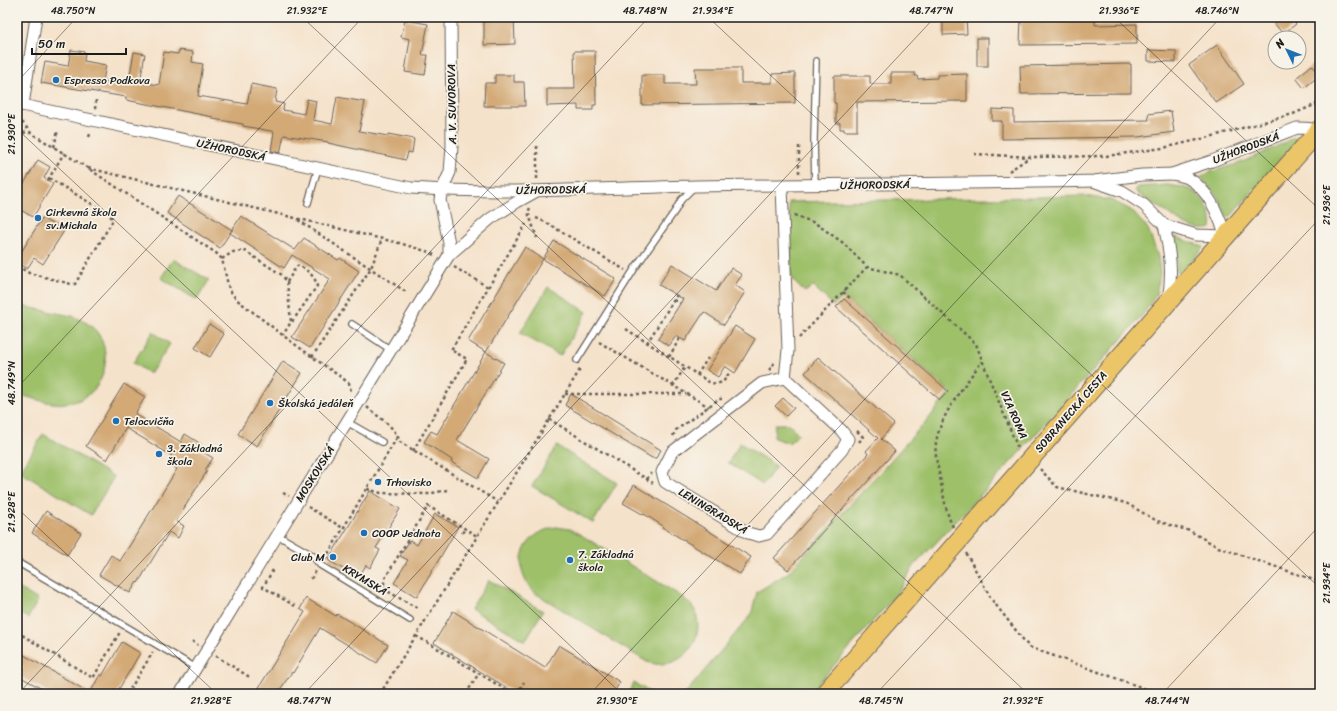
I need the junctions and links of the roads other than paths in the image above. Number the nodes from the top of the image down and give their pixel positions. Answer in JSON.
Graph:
{"nodes":[{"id":1,"x":36,"y":17,"type":"edge"},
{"id":2,"x":451,"y":17,"type":"edge"},
{"id":3,"x":816,"y":61,"type":"dead end"},
{"id":4,"x":20,"y":105,"type":"edge"},
{"id":5,"x":1319,"y":130,"type":"edge"},
{"id":6,"x":318,"y":168,"type":"junction"},
{"id":7,"x":1172,"y":174,"type":"junction"},
{"id":8,"x":1094,"y":181,"type":"junction"},
{"id":9,"x":815,"y":185,"type":"junction"},
{"id":10,"x":695,"y":186,"type":"junction"},
{"id":11,"x":782,"y":186,"type":"junction"},
{"id":12,"x":442,"y":190,"type":"junction"},
{"id":13,"x":538,"y":191,"type":"junction"},
{"id":14,"x":308,"y":203,"type":"dead end"},
{"id":15,"x":1164,"y":226,"type":"junction"},
{"id":16,"x":1226,"y":236,"type":"junction"},
{"id":17,"x":449,"y":255,"type":"junction"},
{"id":18,"x":1168,"y":302,"type":"junction"},
{"id":19,"x":352,"y":324,"type":"dead end"},
{"id":20,"x":392,"y":350,"type":"junction"},
{"id":21,"x":577,"y":360,"type":"dead end"},
{"id":22,"x":785,"y":378,"type":"junction"},
{"id":23,"x":348,"y":422,"type":"junction"},
{"id":24,"x":382,"y":442,"type":"dead end"},
{"id":25,"x":277,"y":535,"type":"junction"},
{"id":26,"x":17,"y":562,"type":"edge"},
{"id":27,"x":410,"y":620,"type":"dead end"},
{"id":28,"x":196,"y":668,"type":"junction"},
{"id":29,"x":180,"y":694,"type":"edge"},
{"id":30,"x":824,"y":694,"type":"edge"}],
"edges":[{"from":1,"to":4,"type":"street"},
{"from":2,"to":12,"type":"street","name":"A. V. SUVOROVA"},
{"from":3,"to":9,"type":"lane"},
{"from":4,"to":6,"type":"street","name":"UŽHORODSKÁ"},
{"from":5,"to":7,"type":"street","name":"UŽHORODSKÁ"},
{"from":5,"to":16,"type":"main road","name":"SOBRANECKÁ CESTA"},
{"from":6,"to":12,"type":"street","name":"UŽHORODSKÁ"},
{"from":6,"to":14,"type":"lane"},
{"from":7,"to":8,"type":"street","name":"UŽHORODSKÁ"},
{"from":7,"to":16,"type":"street","name":"UŽHORODSKÁ"},
{"from":8,"to":9,"type":"street","name":"UŽHORODSKÁ"},
{"from":8,"to":15,"type":"street","name":"UŽHORODSKÁ"},
{"from":9,"to":11,"type":"street","name":"UŽHORODSKÁ"},
{"from":10,"to":11,"type":"street","name":"UŽHORODSKÁ"},
{"from":10,"to":13,"type":"street","name":"UŽHORODSKÁ"},
{"from":10,"to":21,"type":"lane"},
{"from":11,"to":22,"type":"street"},
{"from":12,"to":13,"type":"street","name":"UŽHORODSKÁ"},
{"from":12,"to":17,"type":"street"},
{"from":13,"to":17,"type":"street","name":"MOSKOVSKÁ"},
{"from":15,"to":16,"type":"street"},
{"from":15,"to":18,"type":"street","name":"UŽHORODSKÁ"},
{"from":16,"to":18,"type":"main road","name":"SOBRANECKÁ CESTA"},
{"from":17,"to":20,"type":"street","name":"MOSKOVSKÁ"},
{"from":18,"to":30,"type":"main road","name":"SOBRANECKÁ CESTA"},
{"from":19,"to":20,"type":"lane"},
{"from":20,"to":23,"type":"street","name":"MOSKOVSKÁ"},
{"from":22,"to":22,"type":"street","name":"LENINGRADSKÁ"},
{"from":23,"to":24,"type":"lane"},
{"from":23,"to":25,"type":"street","name":"MOSKOVSKÁ"},
{"from":25,"to":27,"type":"lane","name":"KRYMSKÁ"},
{"from":25,"to":28,"type":"street","name":"MOSKOVSKÁ"},
{"from":26,"to":28,"type":"lane"},
{"from":28,"to":29,"type":"street","name":"MOSKOVSKÁ"}]}
